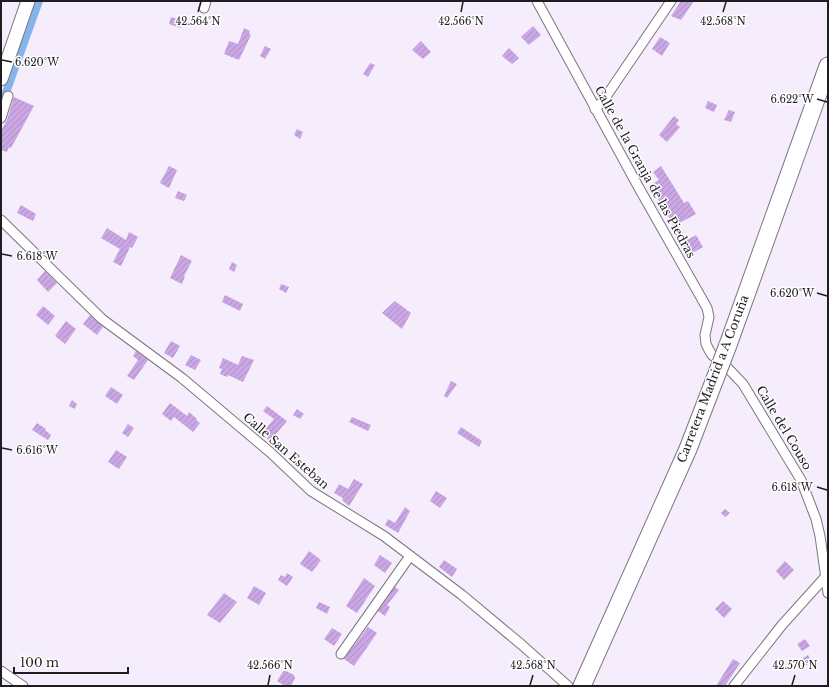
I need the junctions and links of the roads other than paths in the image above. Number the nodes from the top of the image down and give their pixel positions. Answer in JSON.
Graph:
{"nodes":[{"id":1,"x":28,"y":1,"type":"edge"},
{"id":2,"x":537,"y":1,"type":"edge"},
{"id":3,"x":671,"y":1,"type":"edge"},
{"id":4,"x":828,"y":66,"type":"edge"},
{"id":5,"x":1,"y":79,"type":"edge"},
{"id":6,"x":8,"y":96,"type":"dead end"},
{"id":7,"x":595,"y":108,"type":"junction"},
{"id":8,"x":1,"y":118,"type":"edge"},
{"id":9,"x":1,"y":220,"type":"edge"},
{"id":10,"x":716,"y":364,"type":"junction"},
{"id":11,"x":410,"y":556,"type":"junction"},
{"id":12,"x":827,"y":575,"type":"edge"},
{"id":13,"x":828,"y":592,"type":"edge"},
{"id":14,"x":341,"y":654,"type":"dead end"},
{"id":15,"x":1,"y":670,"type":"edge"},
{"id":16,"x":23,"y":686,"type":"edge"},
{"id":17,"x":568,"y":686,"type":"edge"},
{"id":18,"x":582,"y":686,"type":"edge"},
{"id":19,"x":734,"y":686,"type":"edge"}],
"edges":[{"from":1,"to":5,"type":"street"},
{"from":2,"to":7,"type":"street","name":"Calle de la Granja de las Piedras"},
{"from":3,"to":7,"type":"street"},
{"from":4,"to":10,"type":"highway","name":"Carretera Madrid a A Coruña","bridge":true},
{"from":6,"to":8,"type":"street"},
{"from":7,"to":10,"type":"street","name":"Calle de la Granja de las Piedras"},
{"from":9,"to":11,"type":"street","name":"Calle San Esteban"},
{"from":10,"to":12,"type":"street","name":"Calle del Couso"},
{"from":10,"to":18,"type":"highway","name":"Carretera Madrid a A Coruña"},
{"from":11,"to":14,"type":"street"},
{"from":11,"to":17,"type":"street","name":"Calle San Esteban"},
{"from":12,"to":13,"type":"street","name":"Calle del Couso"},
{"from":12,"to":19,"type":"street"},
{"from":15,"to":16,"type":"street"}]}
